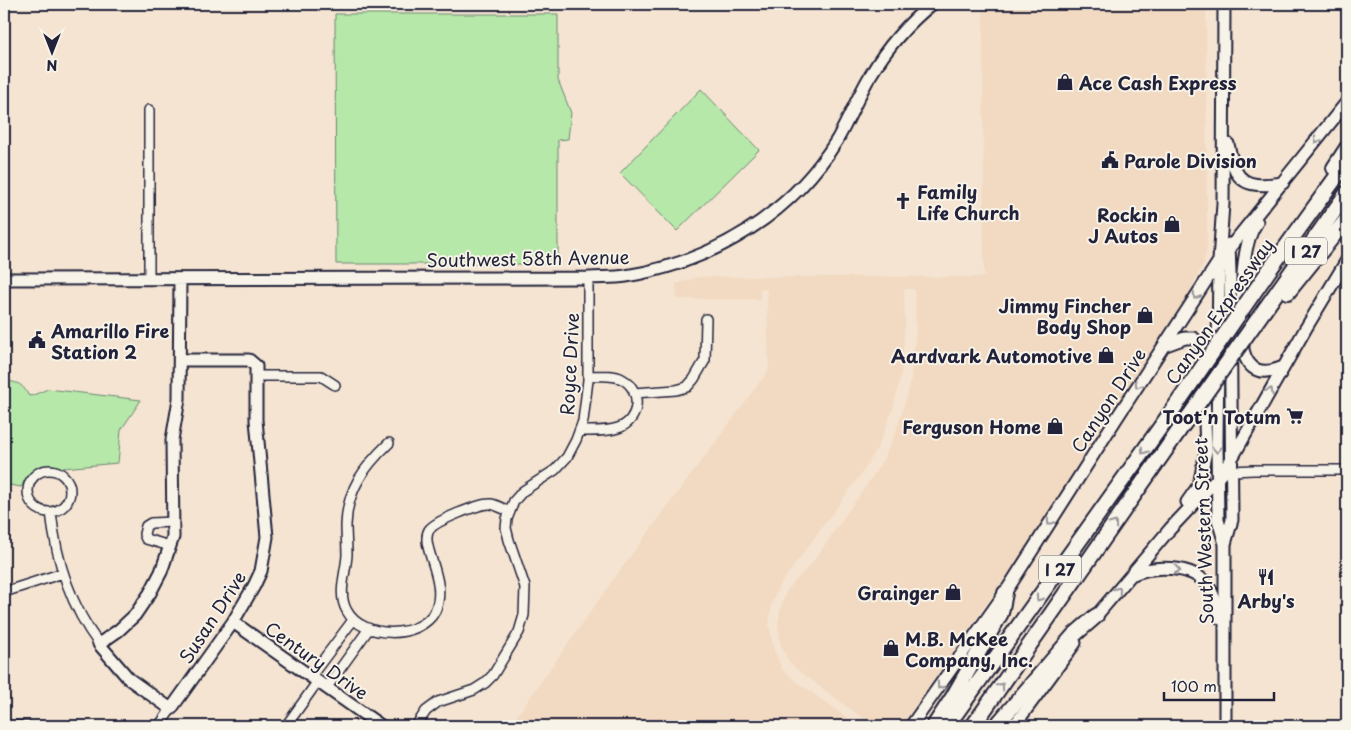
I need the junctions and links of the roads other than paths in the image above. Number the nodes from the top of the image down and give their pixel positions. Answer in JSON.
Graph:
{"nodes":[{"id":1,"x":932,"y":4,"type":"edge"},
{"id":2,"x":1224,"y":4,"type":"edge"},
{"id":3,"x":1347,"y":102,"type":"edge"},
{"id":4,"x":150,"y":110,"type":"dead end"},
{"id":5,"x":1224,"y":131,"type":"junction"},
{"id":6,"x":1347,"y":148,"type":"edge"},
{"id":7,"x":1347,"y":162,"type":"edge"},
{"id":8,"x":1283,"y":183,"type":"junction"},
{"id":9,"x":1347,"y":193,"type":"edge"},
{"id":10,"x":1223,"y":204,"type":"junction"},
{"id":11,"x":1347,"y":219,"type":"edge"},
{"id":12,"x":1303,"y":223,"type":"junction"},
{"id":13,"x":1229,"y":248,"type":"junction"},
{"id":14,"x":1347,"y":260,"type":"edge"},
{"id":15,"x":1219,"y":261,"type":"junction"},
{"id":16,"x":588,"y":278,"type":"junction"},
{"id":17,"x":4,"y":279,"type":"edge"},
{"id":18,"x":149,"y":279,"type":"junction"},
{"id":19,"x":180,"y":279,"type":"junction"},
{"id":20,"x":1267,"y":312,"type":"junction"},
{"id":21,"x":706,"y":319,"type":"dead end"},
{"id":22,"x":1165,"y":345,"type":"junction"},
{"id":23,"x":181,"y":360,"type":"junction"},
{"id":24,"x":1283,"y":367,"type":"junction"},
{"id":25,"x":256,"y":371,"type":"junction"},
{"id":26,"x":588,"y":376,"type":"junction"},
{"id":27,"x":334,"y":385,"type":"dead end"},
{"id":28,"x":634,"y":393,"type":"junction"},
{"id":29,"x":580,"y":431,"type":"junction"},
{"id":30,"x":389,"y":443,"type":"dead end"},
{"id":31,"x":1231,"y":466,"type":"junction"},
{"id":32,"x":1347,"y":470,"type":"edge"},
{"id":33,"x":1218,"y":478,"type":"junction"},
{"id":34,"x":509,"y":511,"type":"junction"},
{"id":35,"x":51,"y":512,"type":"junction"},
{"id":36,"x":173,"y":522,"type":"junction"},
{"id":37,"x":1170,"y":528,"type":"junction"},
{"id":38,"x":1225,"y":544,"type":"junction"},
{"id":39,"x":170,"y":546,"type":"junction"},
{"id":40,"x":63,"y":573,"type":"junction"},
{"id":41,"x":1130,"y":576,"type":"junction"},
{"id":42,"x":4,"y":592,"type":"edge"},
{"id":43,"x":1005,"y":593,"type":"junction"},
{"id":44,"x":1096,"y":616,"type":"junction"},
{"id":45,"x":353,"y":620,"type":"junction"},
{"id":46,"x":233,"y":622,"type":"junction"},
{"id":47,"x":1225,"y":627,"type":"junction"},
{"id":48,"x":368,"y":630,"type":"junction"},
{"id":49,"x":99,"y":644,"type":"junction"},
{"id":50,"x":318,"y":681,"type":"junction"},
{"id":51,"x":171,"y":709,"type":"junction"},
{"id":52,"x":4,"y":726,"type":"edge"},
{"id":53,"x":27,"y":726,"type":"edge"},
{"id":54,"x":159,"y":726,"type":"edge"},
{"id":55,"x":286,"y":726,"type":"edge"},
{"id":56,"x":382,"y":726,"type":"edge"},
{"id":57,"x":416,"y":726,"type":"edge"},
{"id":58,"x":911,"y":726,"type":"edge"},
{"id":59,"x":934,"y":726,"type":"edge"},
{"id":60,"x":947,"y":726,"type":"edge"},
{"id":61,"x":973,"y":726,"type":"edge"},
{"id":62,"x":996,"y":726,"type":"edge"},
{"id":63,"x":1014,"y":726,"type":"edge"},
{"id":64,"x":1225,"y":726,"type":"edge"}],
"edges":[{"from":1,"to":16,"type":"main road","name":"Southwest 58th Avenue"},
{"from":2,"to":5,"type":"main road","name":"South Western Street"},
{"from":3,"to":8,"type":"main road","name":"Canyon Drive","one_way":true},
{"from":4,"to":18,"type":"street"},
{"from":5,"to":8,"type":"main road"},
{"from":5,"to":10,"type":"main road","name":"South Western Street"},
{"from":6,"to":12,"type":"highway"},
{"from":7,"to":12,"type":"highway","name":"Canyon Expressway","number":"I 27"},
{"from":8,"to":13,"type":"main road","name":"Canyon Drive"},
{"from":8,"to":24,"type":"main road"},
{"from":9,"to":20,"type":"highway","name":"Canyon Expressway","number":"I 27"},
{"from":10,"to":13,"type":"main road"},
{"from":10,"to":15,"type":"main road","name":"South Western Street"},
{"from":11,"to":20,"type":"highway"},
{"from":12,"to":60,"type":"highway","name":"Canyon Expressway","number":"I 27","one_way":true,"bridge":true},
{"from":13,"to":15,"type":"main road","name":"Canyon Drive"},
{"from":13,"to":31,"type":"main road"},
{"from":14,"to":24,"type":"main road"},
{"from":15,"to":22,"type":"main road","name":"Canyon Drive","one_way":true},
{"from":15,"to":33,"type":"main road","name":"South Western Street","one_way":true},
{"from":16,"to":19,"type":"main road","name":"Southwest 58th Avenue"},
{"from":16,"to":26,"type":"street","name":"Royce Drive"},
{"from":17,"to":18,"type":"main road","name":"Southwest 58th Avenue"},
{"from":18,"to":19,"type":"main road","name":"Southwest 58th Avenue"},
{"from":19,"to":23,"type":"main road"},
{"from":61,"to":20,"type":"highway","name":"Canyon Expressway","number":"I 27","one_way":true,"bridge":true},
{"from":21,"to":28,"type":"street"},
{"from":22,"to":37,"type":"main road"},
{"from":22,"to":43,"type":"main road","name":"Canyon Drive","one_way":true},
{"from":23,"to":25,"type":"main road"},
{"from":23,"to":36,"type":"main road"},
{"from":31,"to":24,"type":"main road","one_way":true},
{"from":25,"to":27,"type":"street"},
{"from":25,"to":46,"type":"main road","name":"Susan Drive"},
{"from":26,"to":28,"type":"street"},
{"from":26,"to":29,"type":"street","name":"Royce Drive"},
{"from":28,"to":29,"type":"street"},
{"from":29,"to":34,"type":"street","name":"Royce Drive"},
{"from":30,"to":45,"type":"street"},
{"from":31,"to":32,"type":"street"},
{"from":31,"to":33,"type":"main road"},
{"from":31,"to":38,"type":"main road"},
{"from":33,"to":37,"type":"main road"},
{"from":33,"to":38,"type":"main road","name":"South Western Street"},
{"from":34,"to":48,"type":"street"},
{"from":34,"to":57,"type":"street"},
{"from":35,"to":35,"type":"street"},
{"from":35,"to":40,"type":"street"},
{"from":36,"to":39,"type":"main road"},
{"from":36,"to":39,"type":"street"},
{"from":37,"to":41,"type":"main road"},
{"from":38,"to":47,"type":"main road","name":"South Western Street"},
{"from":39,"to":49,"type":"main road"},
{"from":40,"to":42,"type":"street"},
{"from":40,"to":49,"type":"street"},
{"from":44,"to":41,"type":"main road","one_way":true},
{"from":41,"to":47,"type":"main road","one_way":true},
{"from":43,"to":58,"type":"main road","name":"Canyon Drive","one_way":true},
{"from":43,"to":59,"type":"highway"},
{"from":44,"to":62,"type":"highway"},
{"from":44,"to":63,"type":"main road"},
{"from":45,"to":48,"type":"street"},
{"from":45,"to":50,"type":"street"},
{"from":46,"to":50,"type":"main road","name":"Century Drive"},
{"from":46,"to":51,"type":"main road","name":"Susan Drive"},
{"from":47,"to":64,"type":"main road","name":"South Western Street"},
{"from":48,"to":50,"type":"street"},
{"from":49,"to":51,"type":"main road"},
{"from":50,"to":55,"type":"street"},
{"from":50,"to":56,"type":"main road","name":"Century Drive"},
{"from":51,"to":54,"type":"street","name":"Susan Drive"},
{"from":52,"to":53,"type":"street"}]}
